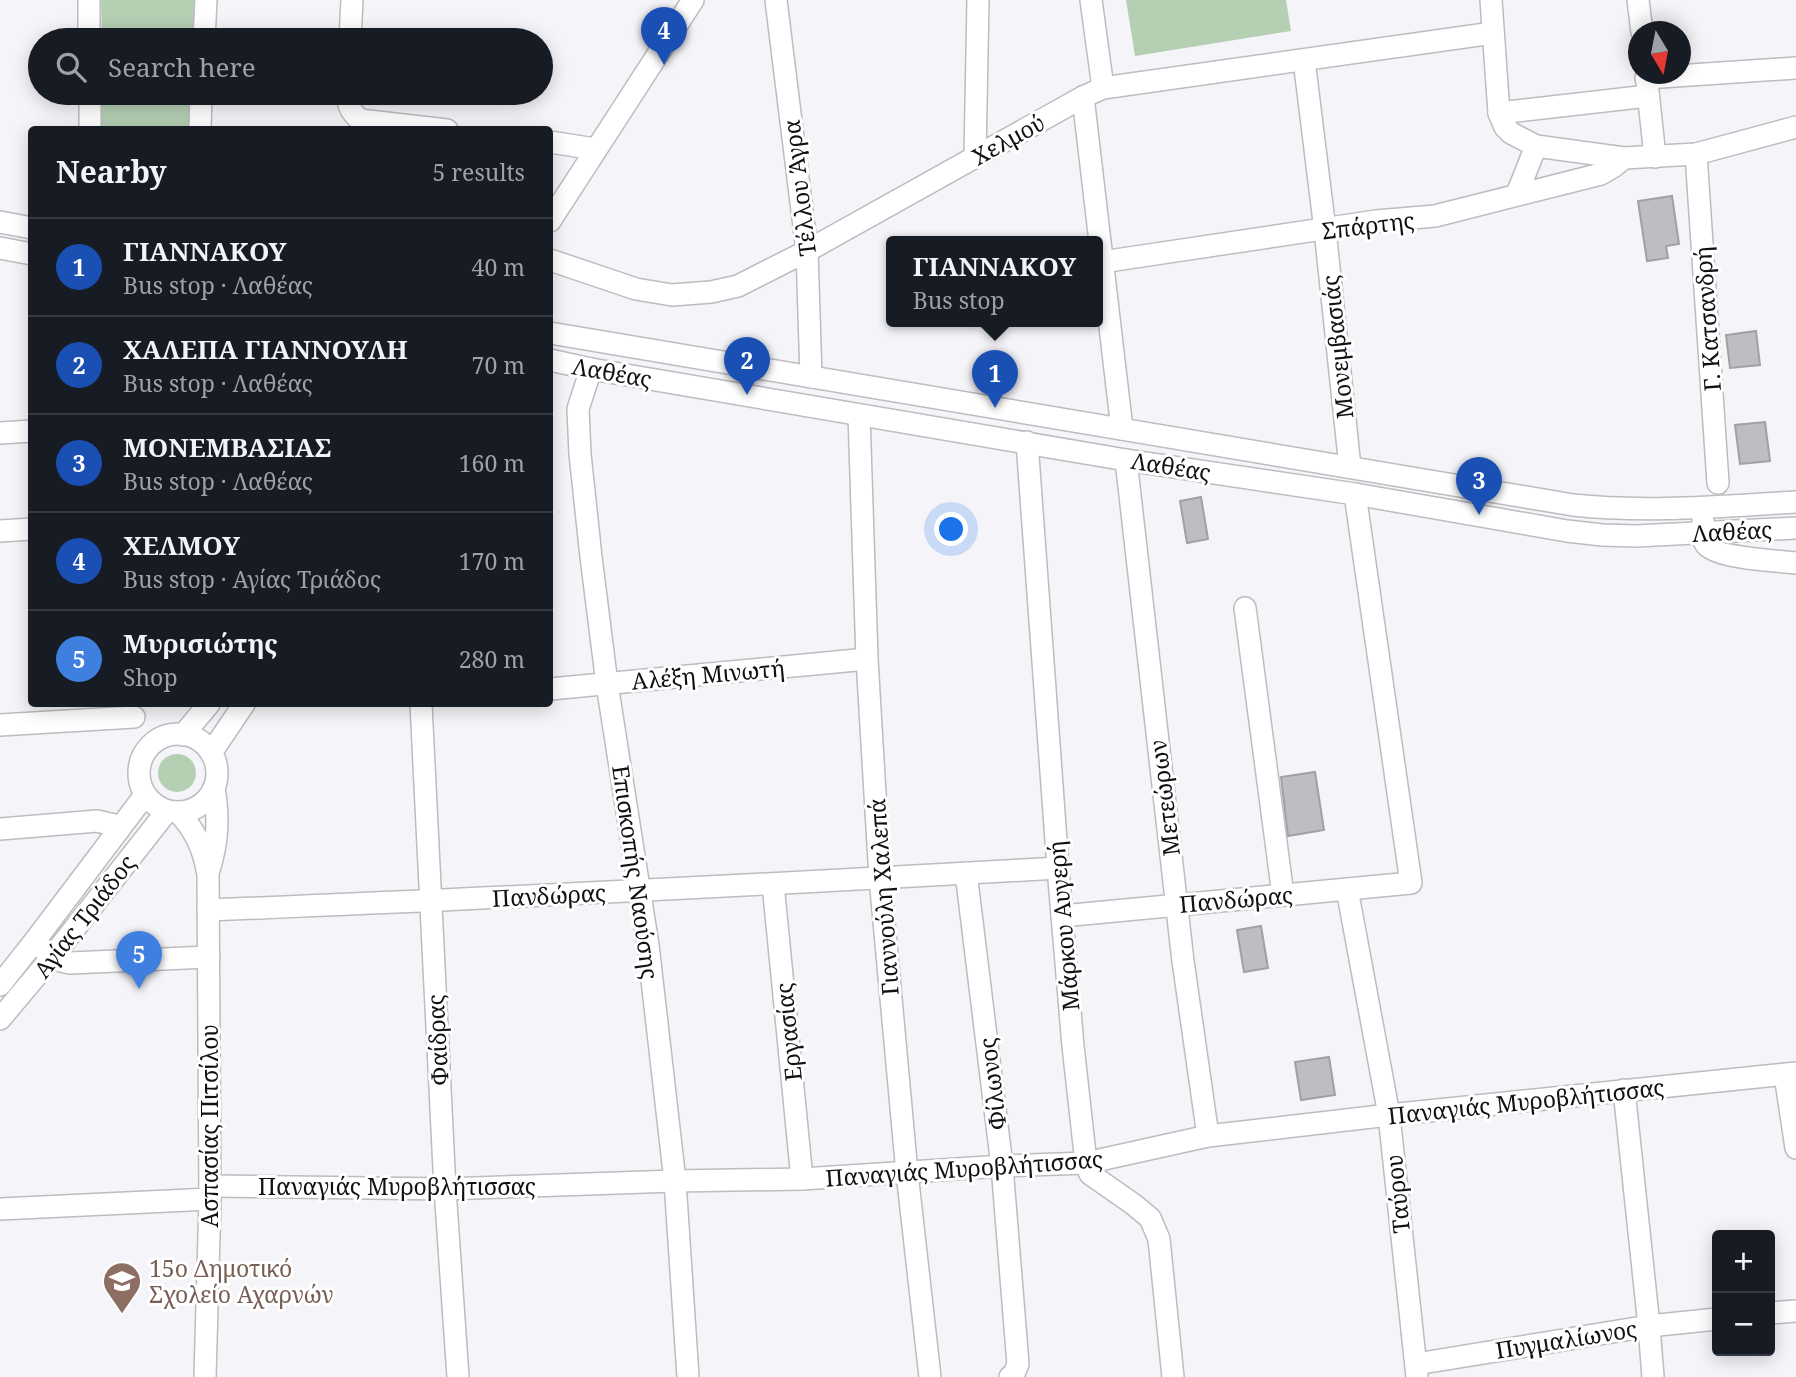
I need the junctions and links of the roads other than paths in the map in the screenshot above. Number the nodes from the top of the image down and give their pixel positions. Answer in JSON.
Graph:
{"nodes":[{"id":1,"x":89,"y":0,"type":"edge"},
{"id":2,"x":206,"y":0,"type":"edge"},
{"id":3,"x":352,"y":0,"type":"edge"},
{"id":4,"x":693,"y":0,"type":"edge"},
{"id":5,"x":776,"y":0,"type":"edge"},
{"id":6,"x":978,"y":0,"type":"edge"},
{"id":7,"x":1091,"y":0,"type":"edge"},
{"id":8,"x":1491,"y":0,"type":"edge"},
{"id":9,"x":1638,"y":0,"type":"edge"},
{"id":10,"x":1641,"y":21,"type":"edge"},
{"id":11,"x":89,"y":28,"type":"edge"},
{"id":12,"x":205,"y":28,"type":"edge"},
{"id":13,"x":351,"y":28,"type":"edge"},
{"id":14,"x":1493,"y":33,"type":"junction"},
{"id":15,"x":1304,"y":61,"type":"junction"},
{"id":16,"x":1796,"y":68,"type":"edge"},
{"id":17,"x":1691,"y":79,"type":"edge"},
{"id":18,"x":1642,"y":84,"type":"edge"},
{"id":19,"x":1647,"y":84,"type":"edge"},
{"id":20,"x":1103,"y":88,"type":"junction"},
{"id":21,"x":1083,"y":97,"type":"junction"},
{"id":22,"x":90,"y":105,"type":"edge"},
{"id":23,"x":201,"y":105,"type":"edge"},
{"id":24,"x":349,"y":105,"type":"edge"},
{"id":25,"x":1499,"y":113,"type":"junction"},
{"id":26,"x":90,"y":126,"type":"edge"},
{"id":27,"x":200,"y":126,"type":"edge"},
{"id":28,"x":412,"y":126,"type":"edge"},
{"id":29,"x":1796,"y":127,"type":"edge"},
{"id":30,"x":553,"y":142,"type":"edge"},
{"id":31,"x":1536,"y":146,"type":"junction"},
{"id":32,"x":595,"y":149,"type":"junction"},
{"id":33,"x":1696,"y":154,"type":"junction"},
{"id":34,"x":975,"y":157,"type":"junction"},
{"id":35,"x":1655,"y":157,"type":"junction"},
{"id":36,"x":1625,"y":158,"type":"junction"},
{"id":37,"x":1517,"y":194,"type":"junction"},
{"id":38,"x":553,"y":216,"type":"edge"},
{"id":39,"x":0,"y":222,"type":"edge"},
{"id":40,"x":28,"y":227,"type":"edge"},
{"id":41,"x":1325,"y":230,"type":"junction"},
{"id":42,"x":1099,"y":236,"type":"edge"},
{"id":43,"x":0,"y":248,"type":"edge"},
{"id":44,"x":807,"y":251,"type":"junction"},
{"id":45,"x":28,"y":253,"type":"edge"},
{"id":46,"x":553,"y":261,"type":"edge"},
{"id":47,"x":1103,"y":262,"type":"edge"},
{"id":48,"x":1103,"y":270,"type":"edge"},
{"id":49,"x":553,"y":334,"type":"edge"},
{"id":50,"x":553,"y":361,"type":"edge"},
{"id":51,"x":591,"y":369,"type":"junction"},
{"id":52,"x":811,"y":377,"type":"junction"},
{"id":53,"x":859,"y":415,"type":"junction"},
{"id":54,"x":1122,"y":429,"type":"junction"},
{"id":55,"x":28,"y":431,"type":"edge"},
{"id":56,"x":0,"y":433,"type":"edge"},
{"id":57,"x":1027,"y":442,"type":"junction"},
{"id":58,"x":1126,"y":460,"type":"junction"},
{"id":59,"x":1350,"y":467,"type":"junction"},
{"id":60,"x":1718,"y":483,"type":"dead end"},
{"id":61,"x":1355,"y":494,"type":"junction"},
{"id":62,"x":1796,"y":502,"type":"edge"},
{"id":63,"x":1703,"y":508,"type":"junction"},
{"id":64,"x":28,"y":528,"type":"edge"},
{"id":65,"x":1796,"y":528,"type":"edge"},
{"id":66,"x":0,"y":531,"type":"edge"},
{"id":67,"x":1704,"y":533,"type":"junction"},
{"id":68,"x":1796,"y":563,"type":"edge"},
{"id":69,"x":1245,"y":608,"type":"dead end"},
{"id":70,"x":867,"y":659,"type":"junction"},
{"id":71,"x":607,"y":684,"type":"junction"},
{"id":72,"x":553,"y":689,"type":"edge"},
{"id":73,"x":206,"y":707,"type":"edge"},
{"id":74,"x":242,"y":707,"type":"edge"},
{"id":75,"x":421,"y":707,"type":"edge"},
{"id":76,"x":133,"y":710,"type":"edge"},
{"id":77,"x":0,"y":725,"type":"edge"},
{"id":78,"x":183,"y":735,"type":"junction"},
{"id":79,"x":149,"y":747,"type":"junction"},
{"id":80,"x":211,"y":753,"type":"junction"},
{"id":81,"x":214,"y":788,"type":"junction"},
{"id":82,"x":145,"y":795,"type":"junction"},
{"id":83,"x":173,"y":811,"type":"junction"},
{"id":84,"x":120,"y":828,"type":"junction"},
{"id":85,"x":0,"y":829,"type":"edge"},
{"id":86,"x":1058,"y":868,"type":"junction"},
{"id":87,"x":966,"y":873,"type":"junction"},
{"id":88,"x":208,"y":875,"type":"junction"},
{"id":89,"x":880,"y":878,"type":"junction"},
{"id":90,"x":774,"y":884,"type":"junction"},
{"id":91,"x":1347,"y":889,"type":"junction"},
{"id":92,"x":640,"y":890,"type":"junction"},
{"id":93,"x":1283,"y":895,"type":"junction"},
{"id":94,"x":430,"y":901,"type":"junction"},
{"id":95,"x":1177,"y":905,"type":"junction"},
{"id":96,"x":208,"y":910,"type":"junction"},
{"id":97,"x":1062,"y":916,"type":"junction"},
{"id":98,"x":34,"y":943,"type":"junction"},
{"id":99,"x":53,"y":956,"type":"junction"},
{"id":100,"x":209,"y":957,"type":"junction"},
{"id":101,"x":8,"y":967,"type":"edge"},
{"id":102,"x":0,"y":985,"type":"edge"},
{"id":103,"x":0,"y":1020,"type":"edge"},
{"id":104,"x":1790,"y":1074,"type":"edge"},
{"id":105,"x":1624,"y":1090,"type":"junction"},
{"id":106,"x":1389,"y":1115,"type":"junction"},
{"id":107,"x":1208,"y":1136,"type":"junction"},
{"id":108,"x":1796,"y":1148,"type":"edge"},
{"id":109,"x":1086,"y":1163,"type":"junction"},
{"id":110,"x":1002,"y":1166,"type":"junction"},
{"id":111,"x":907,"y":1173,"type":"junction"},
{"id":112,"x":802,"y":1179,"type":"junction"},
{"id":113,"x":675,"y":1181,"type":"junction"},
{"id":114,"x":445,"y":1189,"type":"junction"},
{"id":115,"x":210,"y":1193,"type":"junction"},
{"id":116,"x":0,"y":1209,"type":"edge"},
{"id":117,"x":1796,"y":1311,"type":"edge"},
{"id":118,"x":1775,"y":1313,"type":"edge"},
{"id":119,"x":1712,"y":1320,"type":"edge"},
{"id":120,"x":1649,"y":1326,"type":"junction"},
{"id":121,"x":1417,"y":1370,"type":"edge"},
{"id":122,"x":205,"y":1377,"type":"edge"},
{"id":123,"x":458,"y":1377,"type":"edge"},
{"id":124,"x":688,"y":1377,"type":"edge"},
{"id":125,"x":930,"y":1377,"type":"edge"},
{"id":126,"x":1010,"y":1377,"type":"edge"},
{"id":127,"x":1173,"y":1377,"type":"edge"},
{"id":128,"x":1653,"y":1377,"type":"edge"}],
"edges":[{"from":1,"to":11,"type":"street"},
{"from":2,"to":12,"type":"street"},
{"from":3,"to":13,"type":"street"},
{"from":4,"to":32,"type":"street"},
{"from":5,"to":44,"type":"street","name":"Τέλλου Άγρα"},
{"from":6,"to":34,"type":"street"},
{"from":7,"to":20,"type":"street"},
{"from":8,"to":14,"type":"street"},
{"from":9,"to":10,"type":"street"},
{"from":14,"to":15,"type":"street","name":"Χελμού"},
{"from":14,"to":25,"type":"street"},
{"from":15,"to":20,"type":"street","name":"Χελμού"},
{"from":15,"to":41,"type":"street","name":"Μονεμβασιάς"},
{"from":16,"to":17,"type":"street"},
{"from":18,"to":25,"type":"street"},
{"from":19,"to":35,"type":"street"},
{"from":20,"to":21,"type":"street","name":"Χελμού"},
{"from":21,"to":34,"type":"street","name":"Χελμού"},
{"from":21,"to":42,"type":"street"},
{"from":22,"to":26,"type":"street"},
{"from":23,"to":27,"type":"street"},
{"from":24,"to":28,"type":"street"},
{"from":25,"to":31,"type":"street"},
{"from":29,"to":33,"type":"street"},
{"from":30,"to":32,"type":"street"},
{"from":31,"to":36,"type":"street"},
{"from":31,"to":37,"type":"street"},
{"from":32,"to":38,"type":"street"},
{"from":33,"to":35,"type":"street"},
{"from":33,"to":60,"type":"street","name":"Γ. Κατσανδρή"},
{"from":34,"to":44,"type":"street","name":"Χελμού"},
{"from":35,"to":36,"type":"street"},
{"from":36,"to":37,"type":"street","name":"Σπάρτης"},
{"from":37,"to":41,"type":"street","name":"Σπάρτης"},
{"from":39,"to":40,"type":"street"},
{"from":41,"to":47,"type":"street","name":"Σπάρτης"},
{"from":41,"to":59,"type":"street","name":"Μονεμβασιάς"},
{"from":43,"to":45,"type":"street"},
{"from":44,"to":46,"type":"street","name":"Χελμού"},
{"from":44,"to":52,"type":"street","name":"Τέλλου Άγρα"},
{"from":48,"to":54,"type":"street"},
{"from":49,"to":52,"type":"street","name":"Λαθέας"},
{"from":50,"to":51,"type":"street","name":"Λαθέας"},
{"from":51,"to":53,"type":"street","name":"Λαθέας"},
{"from":51,"to":71,"type":"street","name":"Επισκοπής Ναούσης"},
{"from":52,"to":54,"type":"street","name":"Λαθέας"},
{"from":53,"to":57,"type":"street","name":"Λαθέας"},
{"from":53,"to":70,"type":"street","name":"Γιαννούλη Χαλεπά"},
{"from":54,"to":59,"type":"street","name":"Λαθέας"},
{"from":55,"to":56,"type":"street"},
{"from":57,"to":58,"type":"street","name":"Λαθέας"},
{"from":57,"to":86,"type":"street","name":"Μάρκου Αυγερή"},
{"from":58,"to":61,"type":"street","name":"Λαθέας"},
{"from":58,"to":95,"type":"street","name":"Μετεώρων"},
{"from":59,"to":63,"type":"street","name":"Λαθέας"},
{"from":61,"to":67,"type":"street","name":"Λαθέας"},
{"from":61,"to":91,"type":"street","name":"Πανδώρας"},
{"from":62,"to":63,"type":"street","name":"Λαθέας"},
{"from":63,"to":67,"type":"street"},
{"from":64,"to":66,"type":"street"},
{"from":65,"to":67,"type":"street","name":"Λαθέας"},
{"from":67,"to":68,"type":"street"},
{"from":69,"to":93,"type":"street"},
{"from":70,"to":71,"type":"street","name":"Αλέξη Μινωτή"},
{"from":70,"to":89,"type":"street","name":"Γιαννούλη Χαλεπά"},
{"from":71,"to":72,"type":"street","name":"Αλέξη Μινωτή"},
{"from":71,"to":92,"type":"street","name":"Επισκοπής Ναούσης"},
{"from":73,"to":78,"type":"street"},
{"from":74,"to":80,"type":"street"},
{"from":75,"to":94,"type":"street","name":"Φαίδρας"},
{"from":76,"to":77,"type":"street"},
{"from":76,"to":79,"type":"street"},
{"from":78,"to":79,"type":"street"},
{"from":78,"to":80,"type":"street"},
{"from":79,"to":82,"type":"street"},
{"from":80,"to":81,"type":"street"},
{"from":81,"to":83,"type":"street","name":"Αγίας Τριάδος"},
{"from":81,"to":88,"type":"street","name":"Ασπασίας Πιτσίλου"},
{"from":82,"to":83,"type":"street"},
{"from":82,"to":84,"type":"street","name":"Αγίας Τριάδος"},
{"from":83,"to":88,"type":"street","name":"Ασπασίας Πιτσίλου"},
{"from":83,"to":99,"type":"street","name":"Αγίας Τριάδος"},
{"from":84,"to":85,"type":"street"},
{"from":84,"to":98,"type":"street","name":"Αγίας Τριάδος"},
{"from":86,"to":87,"type":"street","name":"Πανδώρας"},
{"from":86,"to":97,"type":"street","name":"Μάρκου Αυγερή"},
{"from":87,"to":89,"type":"street","name":"Πανδώρας"},
{"from":87,"to":110,"type":"street","name":"Φίλωνος"},
{"from":88,"to":96,"type":"street","name":"Ασπασίας Πιτσίλου"},
{"from":89,"to":90,"type":"street","name":"Πανδώρας"},
{"from":89,"to":111,"type":"street","name":"Γιαννούλη Χαλεπά"},
{"from":90,"to":92,"type":"street","name":"Πανδώρας"},
{"from":90,"to":112,"type":"street","name":"Εργασίας"},
{"from":91,"to":93,"type":"street","name":"Πανδώρας"},
{"from":91,"to":106,"type":"street","name":"Ταύρου"},
{"from":92,"to":94,"type":"street","name":"Πανδώρας"},
{"from":92,"to":113,"type":"street","name":"Επισκοπής Ναούσης"},
{"from":93,"to":95,"type":"street","name":"Πανδώρας"},
{"from":94,"to":96,"type":"street","name":"Πανδώρας"},
{"from":94,"to":114,"type":"street","name":"Φαίδρας"},
{"from":95,"to":97,"type":"street","name":"Πανδώρας"},
{"from":95,"to":107,"type":"street","name":"Μετεώρων"},
{"from":96,"to":100,"type":"street","name":"Ασπασίας Πιτσίλου"},
{"from":97,"to":109,"type":"street","name":"Μάρκου Αυγερή"},
{"from":98,"to":99,"type":"street"},
{"from":98,"to":101,"type":"street","name":"Αγίας Τριάδος"},
{"from":99,"to":100,"type":"street"},
{"from":99,"to":103,"type":"street","name":"Αγίας Τριάδος"},
{"from":100,"to":115,"type":"street","name":"Ασπασίας Πιτσίλου"},
{"from":101,"to":102,"type":"street","name":"Αγίας Τριάδος"},
{"from":104,"to":105,"type":"street","name":"Παναγιάς Μυροβλήτισσας"},
{"from":104,"to":108,"type":"street"},
{"from":105,"to":106,"type":"street","name":"Παναγιάς Μυροβλήτισσας"},
{"from":105,"to":120,"type":"street"},
{"from":106,"to":107,"type":"street","name":"Παναγιάς Μυροβλήτισσας"},
{"from":106,"to":121,"type":"street","name":"Ταύρου"},
{"from":107,"to":109,"type":"street","name":"Παναγιάς Μυροβλήτισσας"},
{"from":109,"to":110,"type":"street","name":"Παναγιάς Μυροβλήτισσας"},
{"from":109,"to":127,"type":"street"},
{"from":110,"to":111,"type":"street","name":"Παναγιάς Μυροβλήτισσας"},
{"from":110,"to":126,"type":"street","name":"Φίλωνος"},
{"from":111,"to":112,"type":"street","name":"Παναγιάς Μυροβλήτισσας"},
{"from":111,"to":125,"type":"street","name":"Γιαννούλη Χαλεπά"},
{"from":112,"to":113,"type":"street","name":"Παναγιάς Μυροβλήτισσας"},
{"from":113,"to":114,"type":"street","name":"Παναγιάς Μυροβλήτισσας"},
{"from":113,"to":124,"type":"street","name":"Επισκοπής Ναούσης"},
{"from":114,"to":115,"type":"street","name":"Παναγιάς Μυροβλήτισσας"},
{"from":114,"to":123,"type":"street","name":"Φαίδρας"},
{"from":115,"to":116,"type":"street","name":"Παναγιάς Μυροβλήτισσας"},
{"from":115,"to":122,"type":"street","name":"Ασπασίας Πιτσίλου"},
{"from":117,"to":118,"type":"street"},
{"from":119,"to":120,"type":"street","name":"Πυγμαλίωνος"},
{"from":120,"to":121,"type":"street","name":"Πυγμαλίωνος"},
{"from":120,"to":128,"type":"street"}]}
